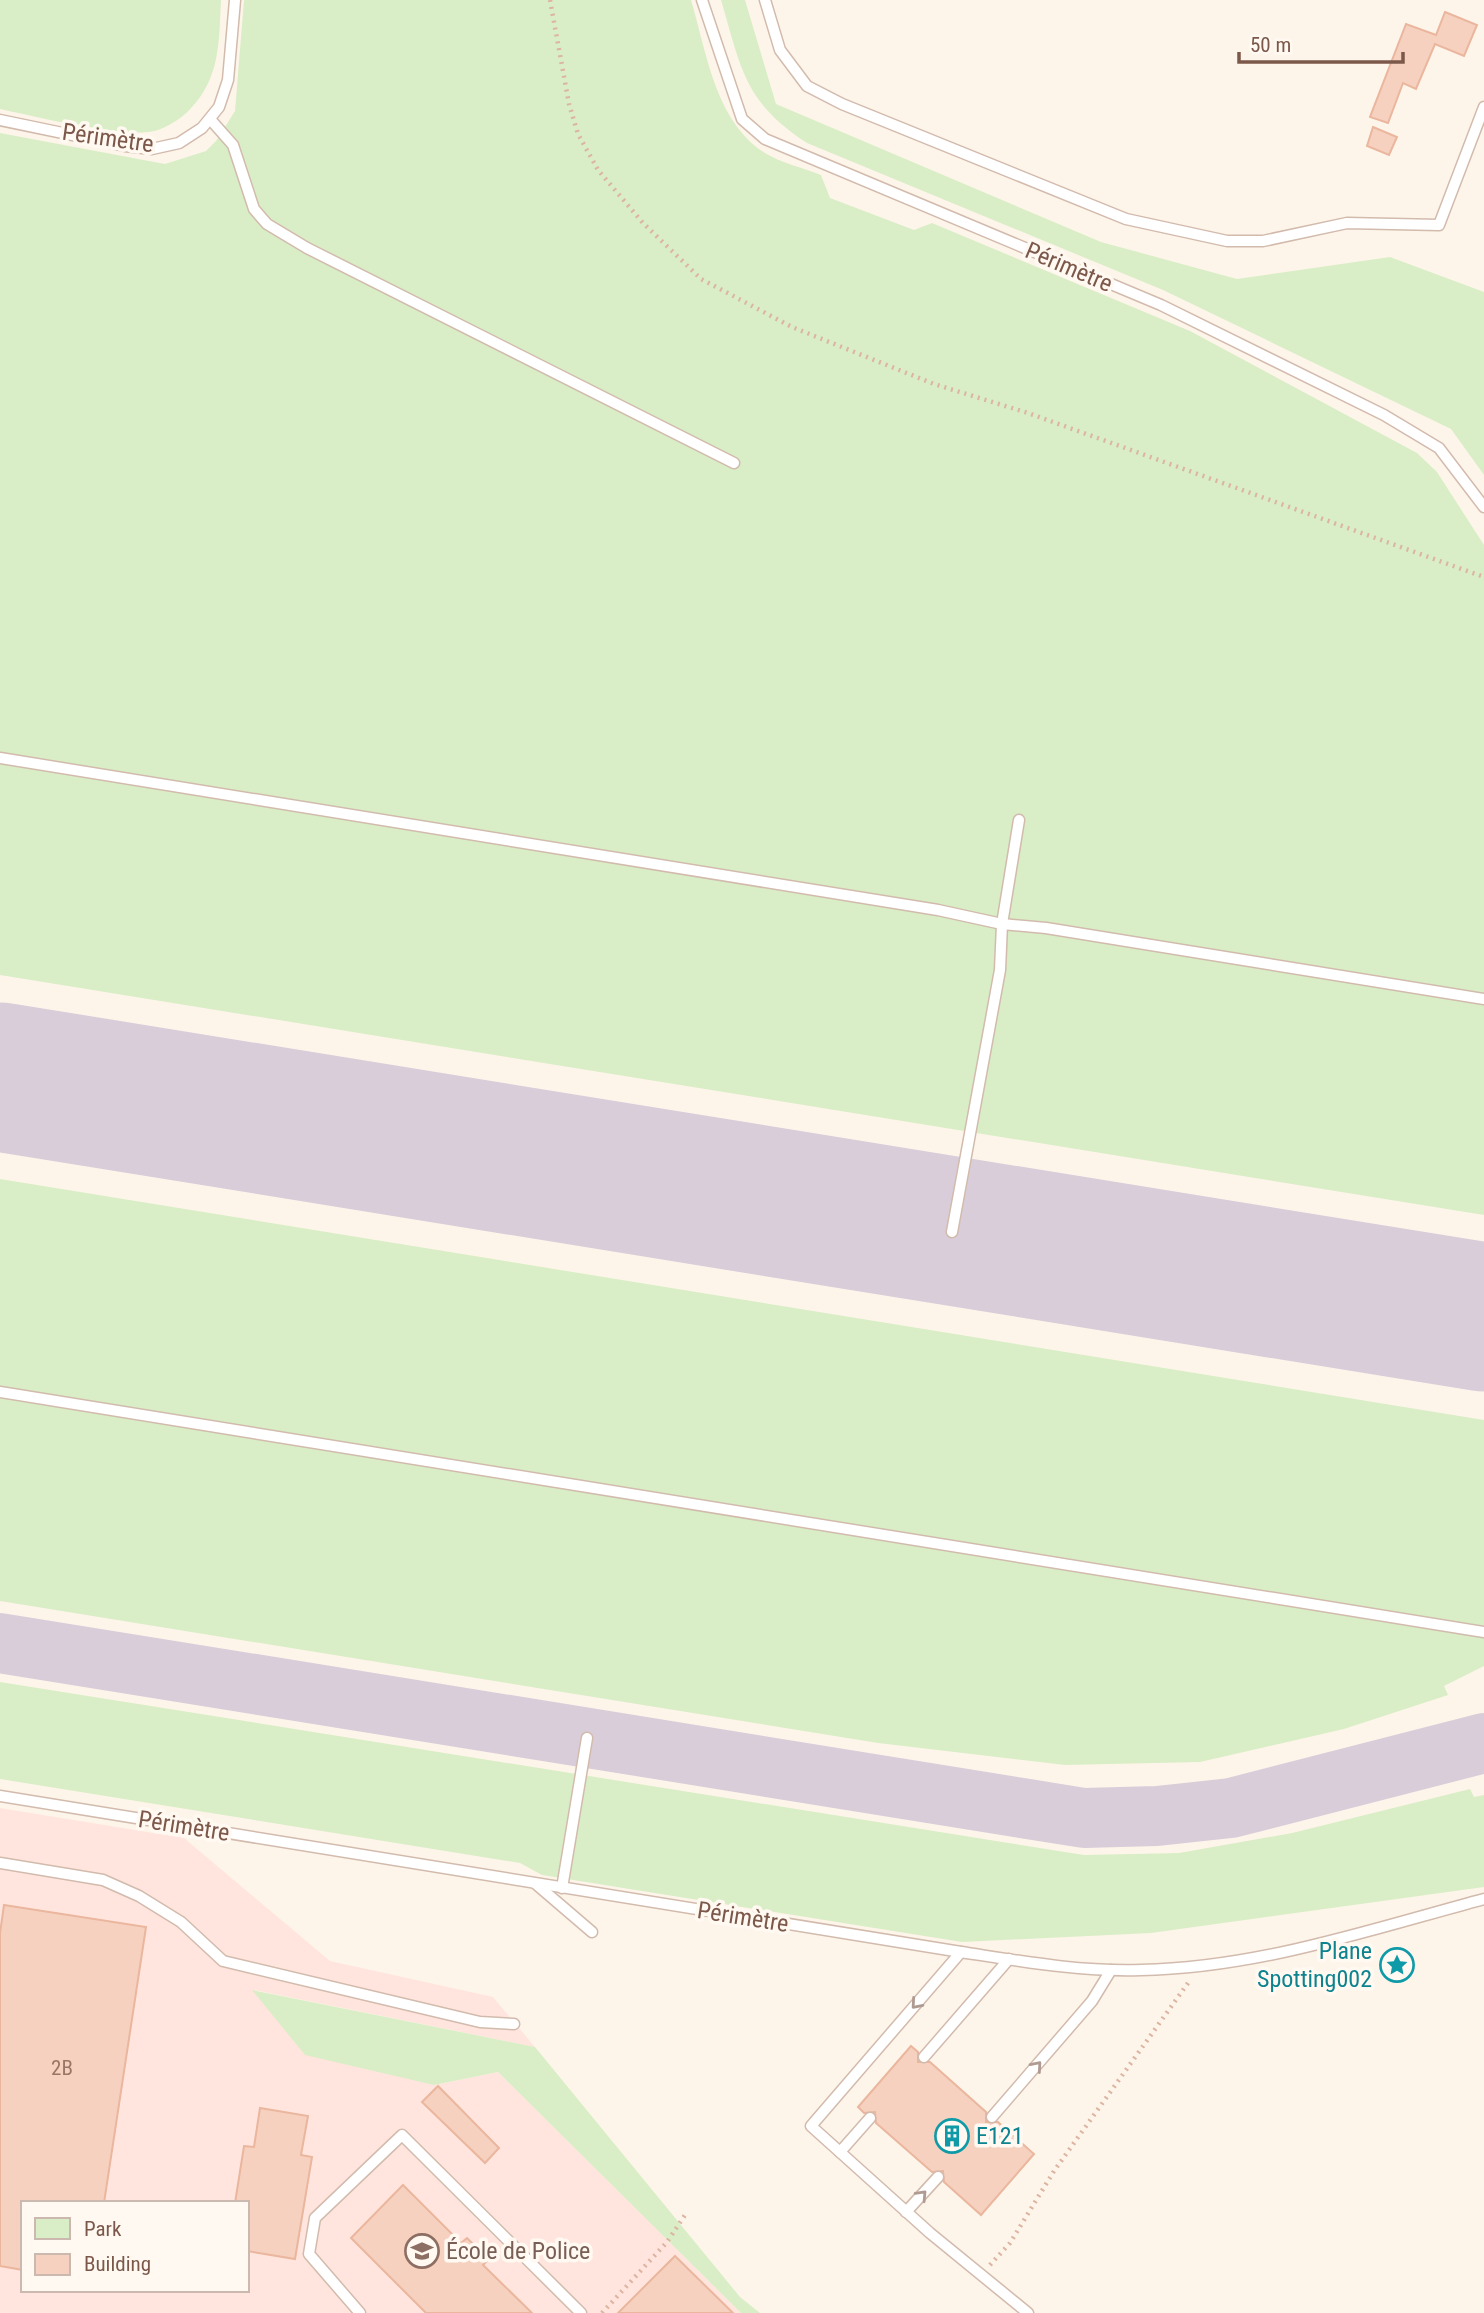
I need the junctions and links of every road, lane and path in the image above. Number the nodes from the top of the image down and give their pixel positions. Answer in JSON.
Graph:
{"nodes":[{"id":1,"x":235,"y":0,"type":"edge"},
{"id":2,"x":550,"y":0,"type":"edge"},
{"id":3,"x":702,"y":0,"type":"edge"},
{"id":4,"x":765,"y":0,"type":"edge"},
{"id":5,"x":1484,"y":107,"type":"edge"},
{"id":6,"x":210,"y":118,"type":"junction"},
{"id":7,"x":0,"y":120,"type":"edge"},
{"id":8,"x":734,"y":463,"type":"dead end"},
{"id":9,"x":1484,"y":507,"type":"edge"},
{"id":10,"x":1484,"y":577,"type":"edge"},
{"id":11,"x":0,"y":758,"type":"edge"},
{"id":12,"x":1019,"y":820,"type":"dead end"},
{"id":13,"x":1002,"y":924,"type":"junction"},
{"id":14,"x":1484,"y":999,"type":"edge"},
{"id":15,"x":952,"y":1231,"type":"dead end"},
{"id":16,"x":0,"y":1392,"type":"edge"},
{"id":17,"x":1484,"y":1632,"type":"edge"},
{"id":18,"x":587,"y":1738,"type":"dead end"},
{"id":19,"x":0,"y":1796,"type":"edge"},
{"id":20,"x":0,"y":1863,"type":"edge"},
{"id":21,"x":536,"y":1884,"type":"junction"},
{"id":22,"x":562,"y":1888,"type":"junction"},
{"id":23,"x":1484,"y":1899,"type":"edge"},
{"id":24,"x":592,"y":1932,"type":"dead end"},
{"id":25,"x":961,"y":1952,"type":"junction"},
{"id":26,"x":1009,"y":1959,"type":"junction"},
{"id":27,"x":1201,"y":1965,"type":"junction"},
{"id":28,"x":1111,"y":1970,"type":"junction"},
{"id":29,"x":514,"y":2024,"type":"dead end"},
{"id":30,"x":924,"y":2057,"type":"dead end"},
{"id":31,"x":992,"y":2117,"type":"dead end"},
{"id":32,"x":870,"y":2118,"type":"dead end"},
{"id":33,"x":840,"y":2152,"type":"junction"},
{"id":34,"x":938,"y":2177,"type":"dead end"},
{"id":35,"x":687,"y":2212,"type":"dead end"},
{"id":36,"x":906,"y":2212,"type":"junction"},
{"id":37,"x":981,"y":2275,"type":"junction"},
{"id":38,"x":348,"y":2301,"type":"junction"},
{"id":39,"x":346,"y":2313,"type":"edge"},
{"id":40,"x":360,"y":2313,"type":"edge"},
{"id":41,"x":581,"y":2313,"type":"edge"},
{"id":42,"x":602,"y":2313,"type":"edge"},
{"id":43,"x":1028,"y":2313,"type":"edge"}],
"edges":[{"from":1,"to":6,"type":"lane","name":"Périmètre"},
{"from":2,"to":10,"type":"path"},
{"from":3,"to":9,"type":"lane","name":"Périmètre"},
{"from":4,"to":5,"type":"lane"},
{"from":6,"to":7,"type":"lane","name":"Périmètre"},
{"from":6,"to":8,"type":"lane"},
{"from":11,"to":13,"type":"lane"},
{"from":12,"to":13,"type":"lane"},
{"from":13,"to":14,"type":"lane"},
{"from":13,"to":15,"type":"lane"},
{"from":16,"to":17,"type":"lane"},
{"from":18,"to":22,"type":"lane"},
{"from":19,"to":21,"type":"lane","name":"Périmètre"},
{"from":20,"to":29,"type":"lane"},
{"from":21,"to":22,"type":"lane","name":"Périmètre"},
{"from":21,"to":24,"type":"lane"},
{"from":22,"to":25,"type":"lane","name":"Périmètre"},
{"from":23,"to":27,"type":"lane","name":"Périmètre"},
{"from":25,"to":26,"type":"lane","name":"Périmètre"},
{"from":25,"to":33,"type":"lane","one_way":true},
{"from":26,"to":28,"type":"lane","name":"Périmètre"},
{"from":26,"to":30,"type":"lane"},
{"from":27,"to":28,"type":"lane","name":"Périmètre"},
{"from":27,"to":37,"type":"path"},
{"from":31,"to":28,"type":"lane","one_way":true},
{"from":32,"to":33,"type":"lane"},
{"from":33,"to":36,"type":"lane"},
{"from":36,"to":34,"type":"lane","one_way":true},
{"from":35,"to":42,"type":"path"},
{"from":36,"to":37,"type":"lane"},
{"from":37,"to":43,"type":"lane"},
{"from":38,"to":39,"type":"lane"},
{"from":38,"to":40,"type":"lane"},
{"from":38,"to":41,"type":"lane"}]}
